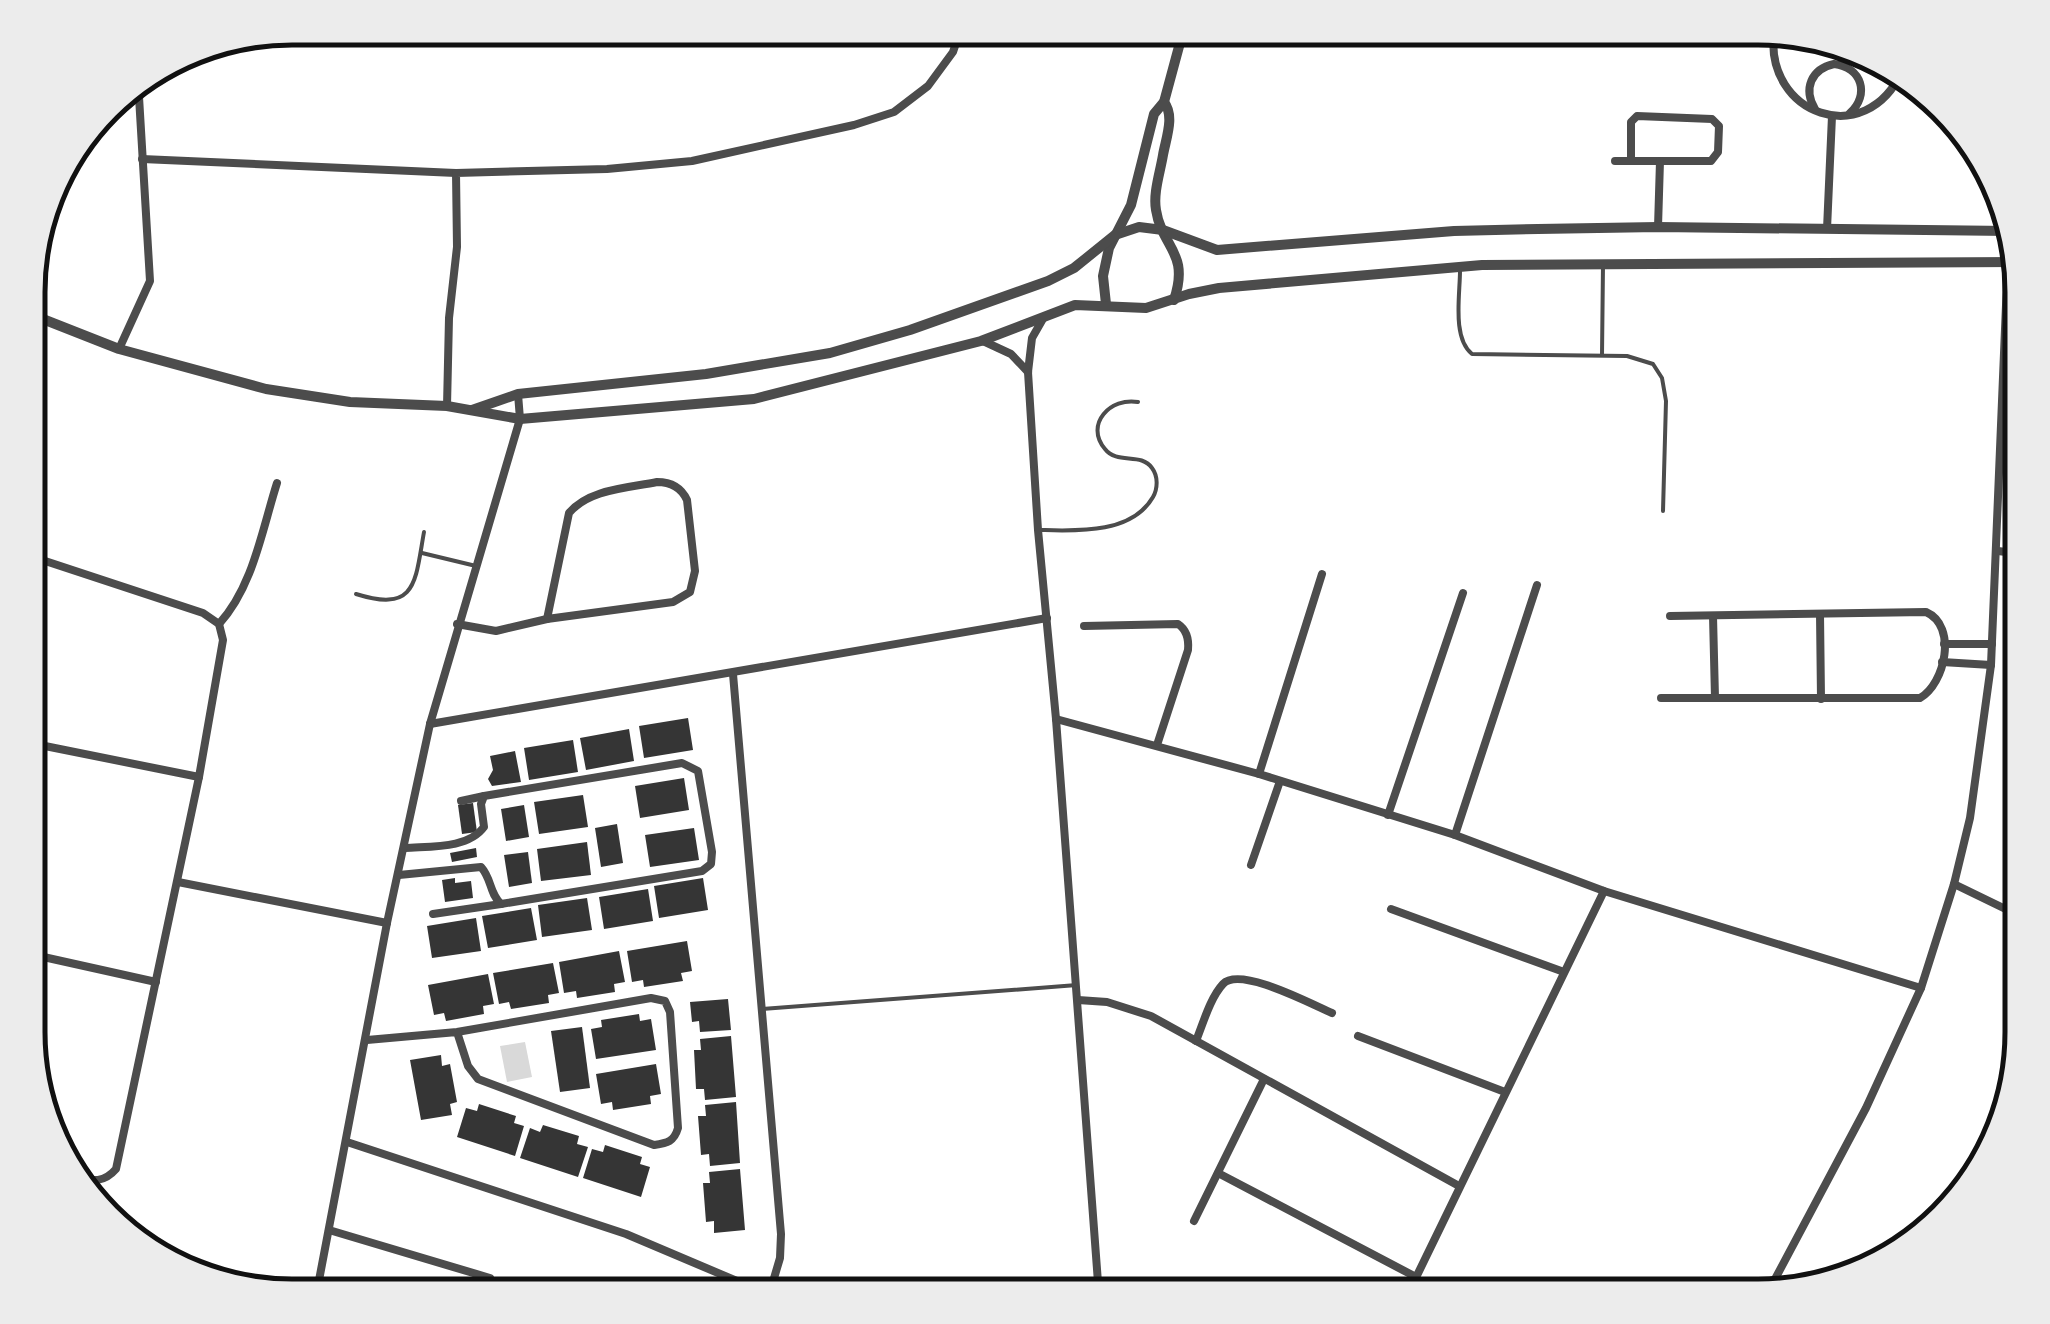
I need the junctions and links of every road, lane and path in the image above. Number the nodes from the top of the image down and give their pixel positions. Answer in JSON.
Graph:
{"nodes":[{"id":1,"x":1179,"y":45,"type":"edge"},
{"id":2,"x":955,"y":46,"type":"edge"},
{"id":3,"x":1773,"y":46,"type":"edge"},
{"id":4,"x":1893,"y":86,"type":"edge"},
{"id":5,"x":139,"y":99,"type":"edge"},
{"id":6,"x":1164,"y":102,"type":"junction"},
{"id":7,"x":1818,"y":112,"type":"junction"},
{"id":8,"x":1832,"y":116,"type":"junction"},
{"id":9,"x":1847,"y":116,"type":"junction"},
{"id":10,"x":142,"y":159,"type":"junction"},
{"id":11,"x":1631,"y":160,"type":"junction"},
{"id":12,"x":1615,"y":161,"type":"dead end"},
{"id":13,"x":1660,"y":161,"type":"junction"},
{"id":14,"x":456,"y":173,"type":"junction"},
{"id":15,"x":1658,"y":227,"type":"junction"},
{"id":16,"x":1827,"y":229,"type":"junction"},
{"id":17,"x":1163,"y":230,"type":"junction"},
{"id":18,"x":1997,"y":232,"type":"edge"},
{"id":19,"x":1115,"y":235,"type":"junction"},
{"id":20,"x":2002,"y":262,"type":"edge"},
{"id":21,"x":1603,"y":264,"type":"junction"},
{"id":22,"x":1460,"y":266,"type":"junction"},
{"id":23,"x":1174,"y":300,"type":"junction"},
{"id":24,"x":1106,"y":304,"type":"junction"},
{"id":25,"x":1047,"y":314,"type":"junction"},
{"id":26,"x":45,"y":320,"type":"edge"},
{"id":27,"x":982,"y":341,"type":"junction"},
{"id":28,"x":119,"y":349,"type":"junction"},
{"id":29,"x":1602,"y":356,"type":"junction"},
{"id":30,"x":1028,"y":372,"type":"junction"},
{"id":31,"x":518,"y":394,"type":"junction"},
{"id":32,"x":1138,"y":402,"type":"dead end"},
{"id":33,"x":447,"y":406,"type":"junction"},
{"id":34,"x":471,"y":410,"type":"junction"},
{"id":35,"x":520,"y":419,"type":"junction"},
{"id":36,"x":2004,"y":443,"type":"edge"},
{"id":37,"x":278,"y":483,"type":"dead end"},
{"id":38,"x":1664,"y":511,"type":"dead end"},
{"id":39,"x":1038,"y":530,"type":"junction"},
{"id":40,"x":424,"y":532,"type":"dead end"},
{"id":41,"x":1998,"y":551,"type":"junction"},
{"id":42,"x":2004,"y":552,"type":"edge"},
{"id":43,"x":420,"y":553,"type":"junction"},
{"id":44,"x":45,"y":561,"type":"edge"},
{"id":45,"x":476,"y":566,"type":"junction"},
{"id":46,"x":1322,"y":574,"type":"dead end"},
{"id":47,"x":1537,"y":585,"type":"dead end"},
{"id":48,"x":1463,"y":592,"type":"dead end"},
{"id":49,"x":356,"y":594,"type":"dead end"},
{"id":50,"x":1820,"y":614,"type":"junction"},
{"id":51,"x":1670,"y":616,"type":"dead end"},
{"id":52,"x":1712,"y":616,"type":"junction"},
{"id":53,"x":547,"y":618,"type":"junction"},
{"id":54,"x":1047,"y":618,"type":"junction"},
{"id":55,"x":219,"y":624,"type":"junction"},
{"id":56,"x":457,"y":624,"type":"junction"},
{"id":57,"x":1084,"y":626,"type":"dead end"},
{"id":58,"x":1944,"y":644,"type":"junction"},
{"id":59,"x":1992,"y":644,"type":"junction"},
{"id":60,"x":1942,"y":662,"type":"junction"},
{"id":61,"x":1990,"y":664,"type":"junction"},
{"id":62,"x":733,"y":674,"type":"junction"},
{"id":63,"x":1661,"y":698,"type":"dead end"},
{"id":64,"x":1715,"y":698,"type":"junction"},
{"id":65,"x":1821,"y":699,"type":"junction"},
{"id":66,"x":1056,"y":718,"type":"junction"},
{"id":67,"x":430,"y":724,"type":"junction"},
{"id":68,"x":1157,"y":745,"type":"junction"},
{"id":69,"x":45,"y":746,"type":"edge"},
{"id":70,"x":1259,"y":774,"type":"junction"},
{"id":71,"x":199,"y":777,"type":"junction"},
{"id":72,"x":1280,"y":780,"type":"junction"},
{"id":73,"x":484,"y":796,"type":"junction"},
{"id":74,"x":461,"y":801,"type":"dead end"},
{"id":75,"x":1388,"y":815,"type":"junction"},
{"id":76,"x":1455,"y":835,"type":"junction"},
{"id":77,"x":405,"y":848,"type":"junction"},
{"id":78,"x":1252,"y":866,"type":"dead end"},
{"id":79,"x":400,"y":875,"type":"junction"},
{"id":80,"x":178,"y":882,"type":"junction"},
{"id":81,"x":1954,"y":884,"type":"junction"},
{"id":82,"x":1604,"y":891,"type":"junction"},
{"id":83,"x":501,"y":904,"type":"junction"},
{"id":84,"x":2004,"y":909,"type":"edge"},
{"id":85,"x":1392,"y":910,"type":"dead end"},
{"id":86,"x":433,"y":914,"type":"dead end"},
{"id":87,"x":387,"y":923,"type":"junction"},
{"id":88,"x":45,"y":957,"type":"edge"},
{"id":89,"x":1564,"y":972,"type":"junction"},
{"id":90,"x":156,"y":982,"type":"junction"},
{"id":91,"x":1077,"y":985,"type":"junction"},
{"id":92,"x":1922,"y":988,"type":"junction"},
{"id":93,"x":1078,"y":1000,"type":"junction"},
{"id":94,"x":762,"y":1009,"type":"junction"},
{"id":95,"x":1332,"y":1013,"type":"dead end"},
{"id":96,"x":457,"y":1032,"type":"junction"},
{"id":97,"x":1358,"y":1036,"type":"dead end"},
{"id":98,"x":367,"y":1040,"type":"junction"},
{"id":99,"x":1196,"y":1041,"type":"junction"},
{"id":100,"x":1264,"y":1079,"type":"junction"},
{"id":101,"x":1505,"y":1092,"type":"junction"},
{"id":102,"x":347,"y":1142,"type":"junction"},
{"id":103,"x":1218,"y":1173,"type":"junction"},
{"id":104,"x":96,"y":1181,"type":"edge"},
{"id":105,"x":1459,"y":1186,"type":"junction"},
{"id":106,"x":1194,"y":1221,"type":"dead end"},
{"id":107,"x":329,"y":1230,"type":"junction"},
{"id":108,"x":490,"y":1278,"type":"dead end"},
{"id":109,"x":1098,"y":1278,"type":"edge"},
{"id":110,"x":1416,"y":1278,"type":"joint"},
{"id":111,"x":1776,"y":1278,"type":"edge"},
{"id":112,"x":319,"y":1279,"type":"edge"},
{"id":113,"x":730,"y":1279,"type":"edge"},
{"id":114,"x":775,"y":1279,"type":"edge"}],
"edges":[{"from":1,"to":6,"type":"street"},
{"from":2,"to":14,"type":"street"},
{"from":3,"to":7,"type":"street"},
{"from":4,"to":9,"type":"street"},
{"from":5,"to":10,"type":"street"},
{"from":6,"to":17,"type":"street"},
{"from":6,"to":19,"type":"street"},
{"from":7,"to":8,"type":"street"},
{"from":7,"to":9,"type":"street"},
{"from":8,"to":9,"type":"street"},
{"from":8,"to":16,"type":"street"},
{"from":10,"to":14,"type":"street"},
{"from":10,"to":28,"type":"street"},
{"from":11,"to":12,"type":"street"},
{"from":11,"to":13,"type":"street"},
{"from":11,"to":13,"type":"street"},
{"from":13,"to":15,"type":"street"},
{"from":14,"to":33,"type":"street"},
{"from":15,"to":16,"type":"street"},
{"from":15,"to":17,"type":"street"},
{"from":16,"to":18,"type":"street"},
{"from":17,"to":19,"type":"street"},
{"from":17,"to":23,"type":"street"},
{"from":19,"to":24,"type":"street"},
{"from":19,"to":31,"type":"street"},
{"from":20,"to":21,"type":"street"},
{"from":21,"to":22,"type":"street"},
{"from":21,"to":29,"type":"lane"},
{"from":22,"to":23,"type":"street"},
{"from":22,"to":29,"type":"lane"},
{"from":23,"to":24,"type":"street"},
{"from":24,"to":25,"type":"street"},
{"from":25,"to":27,"type":"street"},
{"from":25,"to":30,"type":"street"},
{"from":26,"to":28,"type":"street"},
{"from":27,"to":30,"type":"street"},
{"from":27,"to":35,"type":"street"},
{"from":28,"to":33,"type":"street"},
{"from":29,"to":38,"type":"lane"},
{"from":30,"to":39,"type":"street"},
{"from":31,"to":34,"type":"street"},
{"from":31,"to":35,"type":"street"},
{"from":32,"to":39,"type":"lane"},
{"from":33,"to":34,"type":"street"},
{"from":34,"to":35,"type":"street"},
{"from":35,"to":45,"type":"street"},
{"from":36,"to":41,"type":"street"},
{"from":37,"to":55,"type":"street"},
{"from":39,"to":54,"type":"street"},
{"from":40,"to":43,"type":"lane"},
{"from":41,"to":42,"type":"street"},
{"from":41,"to":59,"type":"street"},
{"from":43,"to":45,"type":"lane"},
{"from":43,"to":49,"type":"lane"},
{"from":44,"to":55,"type":"street"},
{"from":45,"to":56,"type":"street"},
{"from":46,"to":70,"type":"street"},
{"from":47,"to":76,"type":"street"},
{"from":48,"to":75,"type":"street"},
{"from":50,"to":52,"type":"street"},
{"from":50,"to":58,"type":"street"},
{"from":50,"to":65,"type":"street"},
{"from":51,"to":52,"type":"street"},
{"from":52,"to":64,"type":"street"},
{"from":53,"to":53,"type":"street"},
{"from":53,"to":56,"type":"street"},
{"from":54,"to":62,"type":"street"},
{"from":54,"to":66,"type":"street"},
{"from":55,"to":71,"type":"street"},
{"from":56,"to":67,"type":"street"},
{"from":57,"to":68,"type":"street"},
{"from":58,"to":59,"type":"street"},
{"from":58,"to":60,"type":"street"},
{"from":59,"to":61,"type":"street"},
{"from":60,"to":61,"type":"street"},
{"from":60,"to":65,"type":"street"},
{"from":61,"to":81,"type":"street"},
{"from":62,"to":67,"type":"street"},
{"from":62,"to":94,"type":"street"},
{"from":63,"to":64,"type":"street"},
{"from":64,"to":65,"type":"street"},
{"from":66,"to":68,"type":"street"},
{"from":66,"to":91,"type":"street"},
{"from":67,"to":77,"type":"street"},
{"from":68,"to":70,"type":"street"},
{"from":69,"to":71,"type":"street"},
{"from":70,"to":72,"type":"street"},
{"from":71,"to":80,"type":"street"},
{"from":72,"to":75,"type":"street"},
{"from":72,"to":78,"type":"street"},
{"from":73,"to":74,"type":"street"},
{"from":73,"to":77,"type":"street"},
{"from":73,"to":83,"type":"street"},
{"from":75,"to":76,"type":"street"},
{"from":76,"to":82,"type":"street"},
{"from":77,"to":79,"type":"street"},
{"from":79,"to":83,"type":"street"},
{"from":79,"to":87,"type":"street"},
{"from":80,"to":87,"type":"street"},
{"from":80,"to":90,"type":"street"},
{"from":81,"to":84,"type":"street"},
{"from":81,"to":92,"type":"street"},
{"from":82,"to":89,"type":"street"},
{"from":82,"to":92,"type":"street"},
{"from":83,"to":86,"type":"street"},
{"from":85,"to":89,"type":"street"},
{"from":87,"to":98,"type":"street"},
{"from":88,"to":90,"type":"street"},
{"from":89,"to":101,"type":"street"},
{"from":90,"to":104,"type":"street"},
{"from":91,"to":93,"type":"street"},
{"from":91,"to":94,"type":"lane"},
{"from":92,"to":111,"type":"street"},
{"from":93,"to":99,"type":"street"},
{"from":93,"to":109,"type":"street"},
{"from":94,"to":114,"type":"street"},
{"from":95,"to":99,"type":"street"},
{"from":96,"to":96,"type":"street"},
{"from":96,"to":98,"type":"street"},
{"from":97,"to":101,"type":"street"},
{"from":98,"to":102,"type":"street"},
{"from":99,"to":100,"type":"street"},
{"from":100,"to":103,"type":"street"},
{"from":100,"to":105,"type":"street"},
{"from":101,"to":105,"type":"street"},
{"from":102,"to":107,"type":"street"},
{"from":102,"to":113,"type":"street"},
{"from":103,"to":106,"type":"street"},
{"from":103,"to":110,"type":"street"},
{"from":105,"to":110,"type":"street"},
{"from":107,"to":108,"type":"street"},
{"from":107,"to":112,"type":"street"}]}
